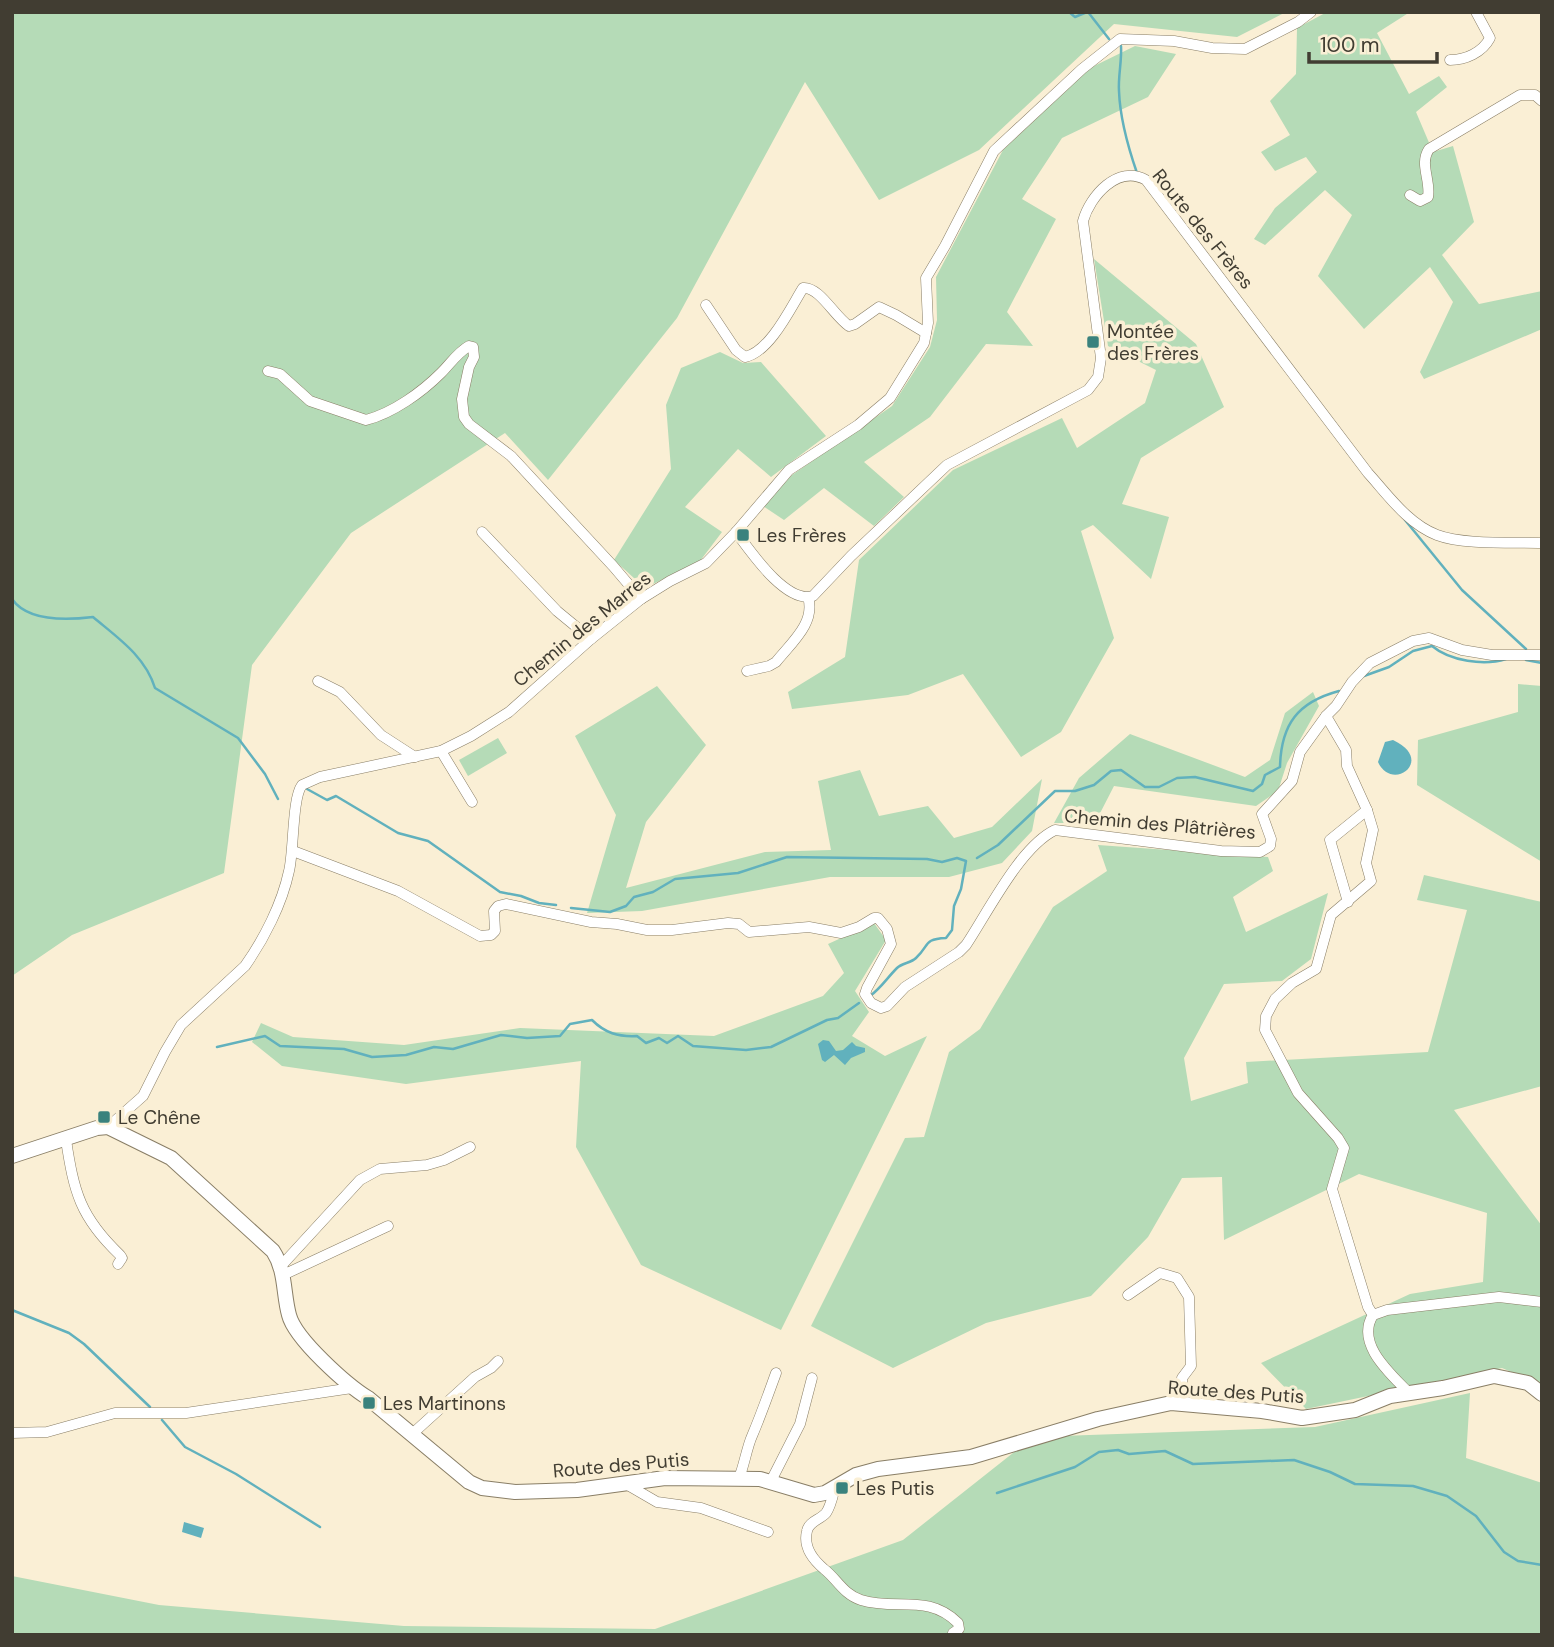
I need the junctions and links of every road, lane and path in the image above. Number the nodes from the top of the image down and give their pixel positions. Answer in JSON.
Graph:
{"nodes":[{"id":1,"x":1311,"y":12,"type":"edge"},
{"id":2,"x":1476,"y":12,"type":"edge"},
{"id":3,"x":1450,"y":60,"type":"dead end"},
{"id":4,"x":1542,"y":101,"type":"edge"},
{"id":5,"x":1410,"y":195,"type":"dead end"},
{"id":6,"x":706,"y":305,"type":"dead end"},
{"id":7,"x":926,"y":333,"type":"junction"},
{"id":8,"x":268,"y":371,"type":"dead end"},
{"id":9,"x":482,"y":532,"type":"dead end"},
{"id":10,"x":736,"y":532,"type":"junction"},
{"id":11,"x":1542,"y":543,"type":"edge"},
{"id":12,"x":808,"y":597,"type":"junction"},
{"id":13,"x":641,"y":599,"type":"junction"},
{"id":14,"x":591,"y":639,"type":"junction"},
{"id":15,"x":1542,"y":655,"type":"edge"},
{"id":16,"x":747,"y":671,"type":"dead end"},
{"id":17,"x":318,"y":681,"type":"dead end"},
{"id":18,"x":1326,"y":716,"type":"junction"},
{"id":19,"x":441,"y":751,"type":"junction"},
{"id":20,"x":415,"y":757,"type":"junction"},
{"id":21,"x":472,"y":802,"type":"dead end"},
{"id":22,"x":1367,"y":810,"type":"junction"},
{"id":23,"x":293,"y":851,"type":"junction"},
{"id":24,"x":1348,"y":902,"type":"junction"},
{"id":25,"x":108,"y":1127,"type":"junction"},
{"id":26,"x":66,"y":1140,"type":"junction"},
{"id":27,"x":470,"y":1147,"type":"dead end"},
{"id":28,"x":12,"y":1156,"type":"edge"},
{"id":29,"x":388,"y":1226,"type":"dead end"},
{"id":30,"x":118,"y":1264,"type":"dead end"},
{"id":31,"x":282,"y":1271,"type":"junction"},
{"id":32,"x":1128,"y":1295,"type":"dead end"},
{"id":33,"x":1542,"y":1302,"type":"edge"},
{"id":34,"x":1373,"y":1315,"type":"junction"},
{"id":35,"x":498,"y":1361,"type":"dead end"},
{"id":36,"x":776,"y":1373,"type":"dead end"},
{"id":37,"x":812,"y":1378,"type":"dead end"},
{"id":38,"x":352,"y":1388,"type":"junction"},
{"id":39,"x":1409,"y":1393,"type":"junction"},
{"id":40,"x":1542,"y":1394,"type":"edge"},
{"id":41,"x":1184,"y":1404,"type":"junction"},
{"id":42,"x":12,"y":1433,"type":"edge"},
{"id":43,"x":411,"y":1434,"type":"junction"},
{"id":44,"x":739,"y":1478,"type":"junction"},
{"id":45,"x":771,"y":1481,"type":"junction"},
{"id":46,"x":626,"y":1484,"type":"junction"},
{"id":47,"x":835,"y":1488,"type":"junction"},
{"id":48,"x":768,"y":1532,"type":"dead end"},
{"id":49,"x":953,"y":1633,"type":"dead end"}],
"edges":[{"from":1,"to":7,"type":"street","name":"Chemin des Marres"},
{"from":2,"to":3,"type":"street"},
{"from":4,"to":5,"type":"street"},
{"from":6,"to":7,"type":"street"},
{"from":7,"to":10,"type":"street","name":"Chemin des Marres"},
{"from":8,"to":13,"type":"street"},
{"from":9,"to":14,"type":"street"},
{"from":10,"to":12,"type":"street"},
{"from":10,"to":13,"type":"street","name":"Chemin des Marres"},
{"from":11,"to":12,"type":"street","name":"Route des Frères"},
{"from":12,"to":16,"type":"street"},
{"from":13,"to":14,"type":"street","name":"Chemin des Marres"},
{"from":14,"to":19,"type":"street","name":"Chemin des Marres"},
{"from":15,"to":18,"type":"street","name":"Chemin des Plâtrières"},
{"from":17,"to":20,"type":"street"},
{"from":18,"to":22,"type":"street"},
{"from":18,"to":23,"type":"street","name":"Chemin des Plâtrières"},
{"from":19,"to":20,"type":"street","name":"Chemin des Marres"},
{"from":19,"to":21,"type":"street"},
{"from":20,"to":23,"type":"street","name":"Chemin des Marres"},
{"from":22,"to":24,"type":"street"},
{"from":22,"to":24,"type":"street"},
{"from":23,"to":25,"type":"street","name":"Chemin des Marres"},
{"from":24,"to":34,"type":"street"},
{"from":25,"to":26,"type":"street"},
{"from":25,"to":31,"type":"street","name":"Route des Putis"},
{"from":26,"to":28,"type":"street"},
{"from":26,"to":30,"type":"street"},
{"from":27,"to":31,"type":"street"},
{"from":29,"to":31,"type":"street"},
{"from":31,"to":38,"type":"street","name":"Route des Putis"},
{"from":32,"to":41,"type":"street"},
{"from":33,"to":34,"type":"street"},
{"from":34,"to":39,"type":"street"},
{"from":35,"to":43,"type":"street"},
{"from":36,"to":44,"type":"street"},
{"from":37,"to":45,"type":"street"},
{"from":38,"to":42,"type":"street"},
{"from":38,"to":43,"type":"street","name":"Route des Putis"},
{"from":39,"to":40,"type":"street","name":"Route des Putis"},
{"from":39,"to":41,"type":"street","name":"Route des Putis"},
{"from":41,"to":47,"type":"street","name":"Route des Putis"},
{"from":43,"to":46,"type":"street","name":"Route des Putis"},
{"from":44,"to":45,"type":"street","name":"Route des Putis"},
{"from":44,"to":46,"type":"street","name":"Route des Putis"},
{"from":45,"to":47,"type":"street","name":"Route des Putis"},
{"from":46,"to":48,"type":"street"},
{"from":47,"to":49,"type":"street"}]}
